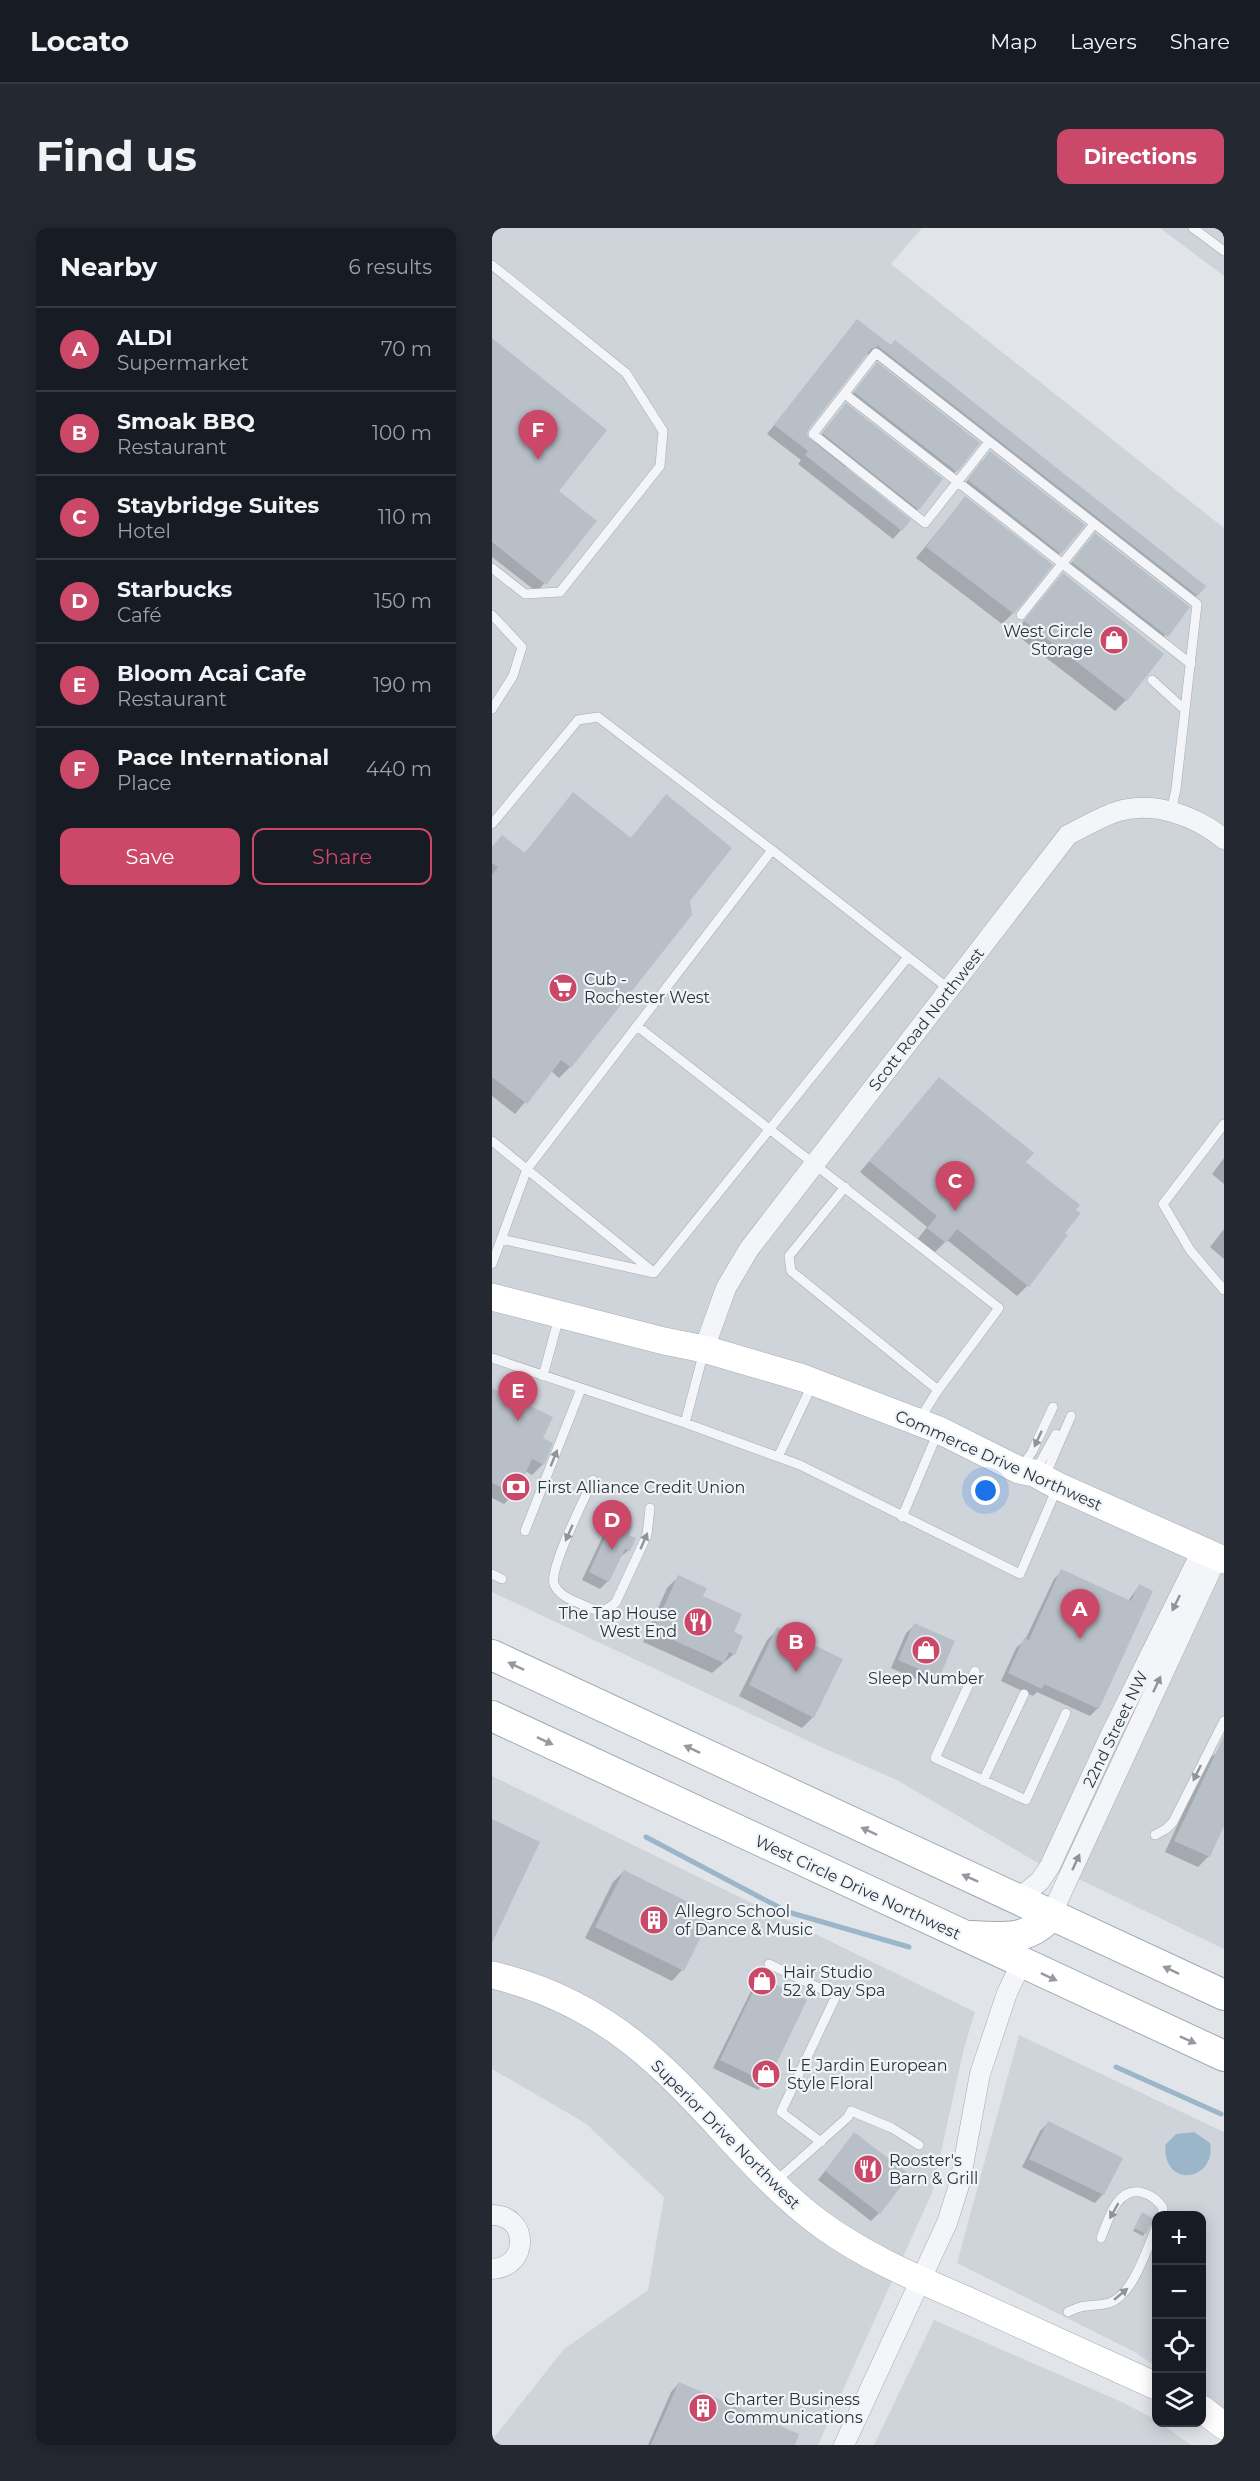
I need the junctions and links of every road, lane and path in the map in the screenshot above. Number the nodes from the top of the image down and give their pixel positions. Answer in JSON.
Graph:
{"nodes":[{"id":1,"x":1193,"y":228,"type":"edge"},
{"id":2,"x":1224,"y":251,"type":"edge"},
{"id":3,"x":492,"y":265,"type":"edge"},
{"id":4,"x":845,"y":394,"type":"junction"},
{"id":5,"x":989,"y":442,"type":"junction"},
{"id":6,"x":957,"y":482,"type":"junction"},
{"id":7,"x":1094,"y":524,"type":"junction"},
{"id":8,"x":1062,"y":564,"type":"junction"},
{"id":9,"x":492,"y":568,"type":"edge"},
{"id":10,"x":492,"y":615,"type":"edge"},
{"id":11,"x":1021,"y":615,"type":"dead end"},
{"id":12,"x":1191,"y":663,"type":"junction"},
{"id":13,"x":1152,"y":680,"type":"dead end"},
{"id":14,"x":492,"y":709,"type":"edge"},
{"id":15,"x":1185,"y":710,"type":"junction"},
{"id":16,"x":1171,"y":812,"type":"junction"},
{"id":17,"x":492,"y":824,"type":"edge"},
{"id":18,"x":1224,"y":839,"type":"edge"},
{"id":19,"x":772,"y":850,"type":"junction"},
{"id":20,"x":908,"y":957,"type":"junction"},
{"id":21,"x":949,"y":989,"type":"junction"},
{"id":22,"x":637,"y":1026,"type":"junction"},
{"id":23,"x":1224,"y":1124,"type":"edge"},
{"id":24,"x":769,"y":1129,"type":"junction"},
{"id":25,"x":492,"y":1142,"type":"edge"},
{"id":26,"x":815,"y":1163,"type":"junction"},
{"id":27,"x":527,"y":1169,"type":"junction"},
{"id":28,"x":845,"y":1187,"type":"junction"},
{"id":29,"x":501,"y":1239,"type":"junction"},
{"id":30,"x":492,"y":1264,"type":"edge"},
{"id":31,"x":654,"y":1273,"type":"junction"},
{"id":32,"x":1224,"y":1290,"type":"edge"},
{"id":33,"x":492,"y":1297,"type":"edge"},
{"id":34,"x":560,"y":1314,"type":"junction"},
{"id":35,"x":704,"y":1349,"type":"junction"},
{"id":36,"x":492,"y":1358,"type":"edge"},
{"id":37,"x":543,"y":1376,"type":"junction"},
{"id":38,"x":813,"y":1382,"type":"junction"},
{"id":39,"x":581,"y":1389,"type":"junction"},
{"id":40,"x":938,"y":1389,"type":"junction"},
{"id":41,"x":1053,"y":1407,"type":"dead end"},
{"id":42,"x":1069,"y":1415,"type":"dead end"},
{"id":43,"x":685,"y":1423,"type":"junction"},
{"id":44,"x":928,"y":1426,"type":"junction"},
{"id":45,"x":778,"y":1457,"type":"junction"},
{"id":46,"x":1039,"y":1477,"type":"junction"},
{"id":47,"x":593,"y":1480,"type":"dead end"},
{"id":48,"x":650,"y":1508,"type":"dead end"},
{"id":49,"x":902,"y":1516,"type":"junction"},
{"id":50,"x":525,"y":1532,"type":"dead end"},
{"id":51,"x":1214,"y":1556,"type":"edge"},
{"id":52,"x":492,"y":1574,"type":"edge"},
{"id":53,"x":502,"y":1579,"type":"dead end"},
{"id":54,"x":492,"y":1655,"type":"edge"},
{"id":55,"x":975,"y":1671,"type":"dead end"},
{"id":56,"x":1024,"y":1694,"type":"dead end"},
{"id":57,"x":1066,"y":1713,"type":"dead end"},
{"id":58,"x":492,"y":1716,"type":"edge"},
{"id":59,"x":1224,"y":1721,"type":"edge"},
{"id":60,"x":983,"y":1781,"type":"junction"},
{"id":61,"x":1155,"y":1835,"type":"dead end"},
{"id":62,"x":1018,"y":1899,"type":"junction"},
{"id":63,"x":1051,"y":1915,"type":"junction"},
{"id":64,"x":962,"y":1935,"type":"junction"},
{"id":65,"x":769,"y":1964,"type":"dead end"},
{"id":66,"x":1021,"y":1964,"type":"junction"},
{"id":67,"x":492,"y":1975,"type":"edge"},
{"id":68,"x":1224,"y":1995,"type":"edge"},
{"id":69,"x":1224,"y":2056,"type":"edge"},
{"id":70,"x":820,"y":2142,"type":"junction"},
{"id":71,"x":919,"y":2145,"type":"dead end"},
{"id":72,"x":773,"y":2183,"type":"junction"},
{"id":73,"x":1163,"y":2211,"type":"edge"},
{"id":74,"x":492,"y":2215,"type":"edge"},
{"id":75,"x":1152,"y":2237,"type":"edge"},
{"id":76,"x":1101,"y":2238,"type":"dead end"},
{"id":77,"x":492,"y":2270,"type":"edge"},
{"id":78,"x":921,"y":2280,"type":"junction"},
{"id":79,"x":1068,"y":2312,"type":"dead end"},
{"id":80,"x":1152,"y":2384,"type":"edge"},
{"id":81,"x":1206,"y":2412,"type":"edge"},
{"id":82,"x":1224,"y":2426,"type":"edge"},
{"id":83,"x":844,"y":2445,"type":"edge"}],
"edges":[{"from":1,"to":2,"type":"lane"},
{"from":3,"to":9,"type":"lane"},
{"from":4,"to":5,"type":"lane"},
{"from":4,"to":6,"type":"lane"},
{"from":4,"to":6,"type":"lane"},
{"from":5,"to":6,"type":"lane"},
{"from":5,"to":7,"type":"lane"},
{"from":6,"to":8,"type":"lane"},
{"from":7,"to":8,"type":"lane"},
{"from":7,"to":12,"type":"lane"},
{"from":8,"to":11,"type":"lane"},
{"from":8,"to":12,"type":"lane"},
{"from":10,"to":14,"type":"lane"},
{"from":12,"to":15,"type":"lane"},
{"from":13,"to":15,"type":"lane"},
{"from":15,"to":16,"type":"lane"},
{"from":16,"to":18,"type":"street","name":"Scott Road Northwest"},
{"from":16,"to":21,"type":"street","name":"Scott Road Northwest"},
{"from":17,"to":19,"type":"lane"},
{"from":19,"to":20,"type":"lane"},
{"from":19,"to":22,"type":"lane"},
{"from":20,"to":21,"type":"lane"},
{"from":20,"to":24,"type":"lane"},
{"from":21,"to":26,"type":"street","name":"Scott Road Northwest"},
{"from":22,"to":24,"type":"lane"},
{"from":22,"to":27,"type":"lane"},
{"from":23,"to":32,"type":"lane"},
{"from":24,"to":26,"type":"lane"},
{"from":24,"to":31,"type":"lane"},
{"from":25,"to":27,"type":"lane"},
{"from":26,"to":28,"type":"lane"},
{"from":26,"to":35,"type":"street","name":"Scott Road Northwest"},
{"from":27,"to":29,"type":"lane"},
{"from":27,"to":31,"type":"lane"},
{"from":28,"to":40,"type":"lane"},
{"from":28,"to":40,"type":"lane"},
{"from":29,"to":30,"type":"lane"},
{"from":29,"to":31,"type":"lane"},
{"from":33,"to":34,"type":"street","name":"Commerce Drive Northwest"},
{"from":34,"to":35,"type":"street","name":"Commerce Drive Northwest"},
{"from":34,"to":37,"type":"lane"},
{"from":35,"to":38,"type":"street","name":"Commerce Drive Northwest"},
{"from":35,"to":43,"type":"lane"},
{"from":36,"to":37,"type":"lane"},
{"from":37,"to":39,"type":"lane"},
{"from":38,"to":44,"type":"street","name":"Commerce Drive Northwest"},
{"from":38,"to":45,"type":"lane"},
{"from":39,"to":43,"type":"lane"},
{"from":50,"to":39,"type":"lane","one_way":true},
{"from":40,"to":44,"type":"lane"},
{"from":41,"to":46,"type":"lane","one_way":true},
{"from":42,"to":46,"type":"lane"},
{"from":43,"to":45,"type":"lane"},
{"from":44,"to":46,"type":"street","name":"Commerce Drive Northwest"},
{"from":44,"to":49,"type":"lane"},
{"from":45,"to":49,"type":"lane"},
{"from":46,"to":49,"type":"lane"},
{"from":46,"to":51,"type":"street","name":"Commerce Drive Northwest"},
{"from":47,"to":48,"type":"lane","one_way":true},
{"from":51,"to":62,"type":"street","name":"22nd Street NW","one_way":true},
{"from":63,"to":51,"type":"street","name":"22nd Street NW","one_way":true},
{"from":52,"to":53,"type":"lane"},
{"from":62,"to":54,"type":"main road","one_way":true},
{"from":55,"to":60,"type":"lane"},
{"from":56,"to":60,"type":"lane"},
{"from":57,"to":60,"type":"lane"},
{"from":58,"to":64,"type":"main road","name":"West Circle Drive Northwest","one_way":true},
{"from":59,"to":61,"type":"lane","one_way":true},
{"from":62,"to":63,"type":"main road"},
{"from":63,"to":64,"type":"main road"},
{"from":68,"to":63,"type":"main road","one_way":true},
{"from":64,"to":66,"type":"main road","name":"West Circle Drive Northwest"},
{"from":65,"to":70,"type":"lane"},
{"from":66,"to":69,"type":"main road","name":"West Circle Drive Northwest","one_way":true},
{"from":66,"to":78,"type":"street"},
{"from":67,"to":72,"type":"street","name":"Superior Drive Northwest"},
{"from":70,"to":71,"type":"lane"},
{"from":70,"to":72,"type":"lane"},
{"from":72,"to":78,"type":"street","name":"Superior Drive Northwest"},
{"from":73,"to":76,"type":"lane","one_way":true},
{"from":74,"to":77,"type":"street"},
{"from":79,"to":75,"type":"lane","one_way":true},
{"from":78,"to":80,"type":"street","name":"Superior Drive Northwest"},
{"from":78,"to":83,"type":"street"},
{"from":81,"to":82,"type":"street"}]}
